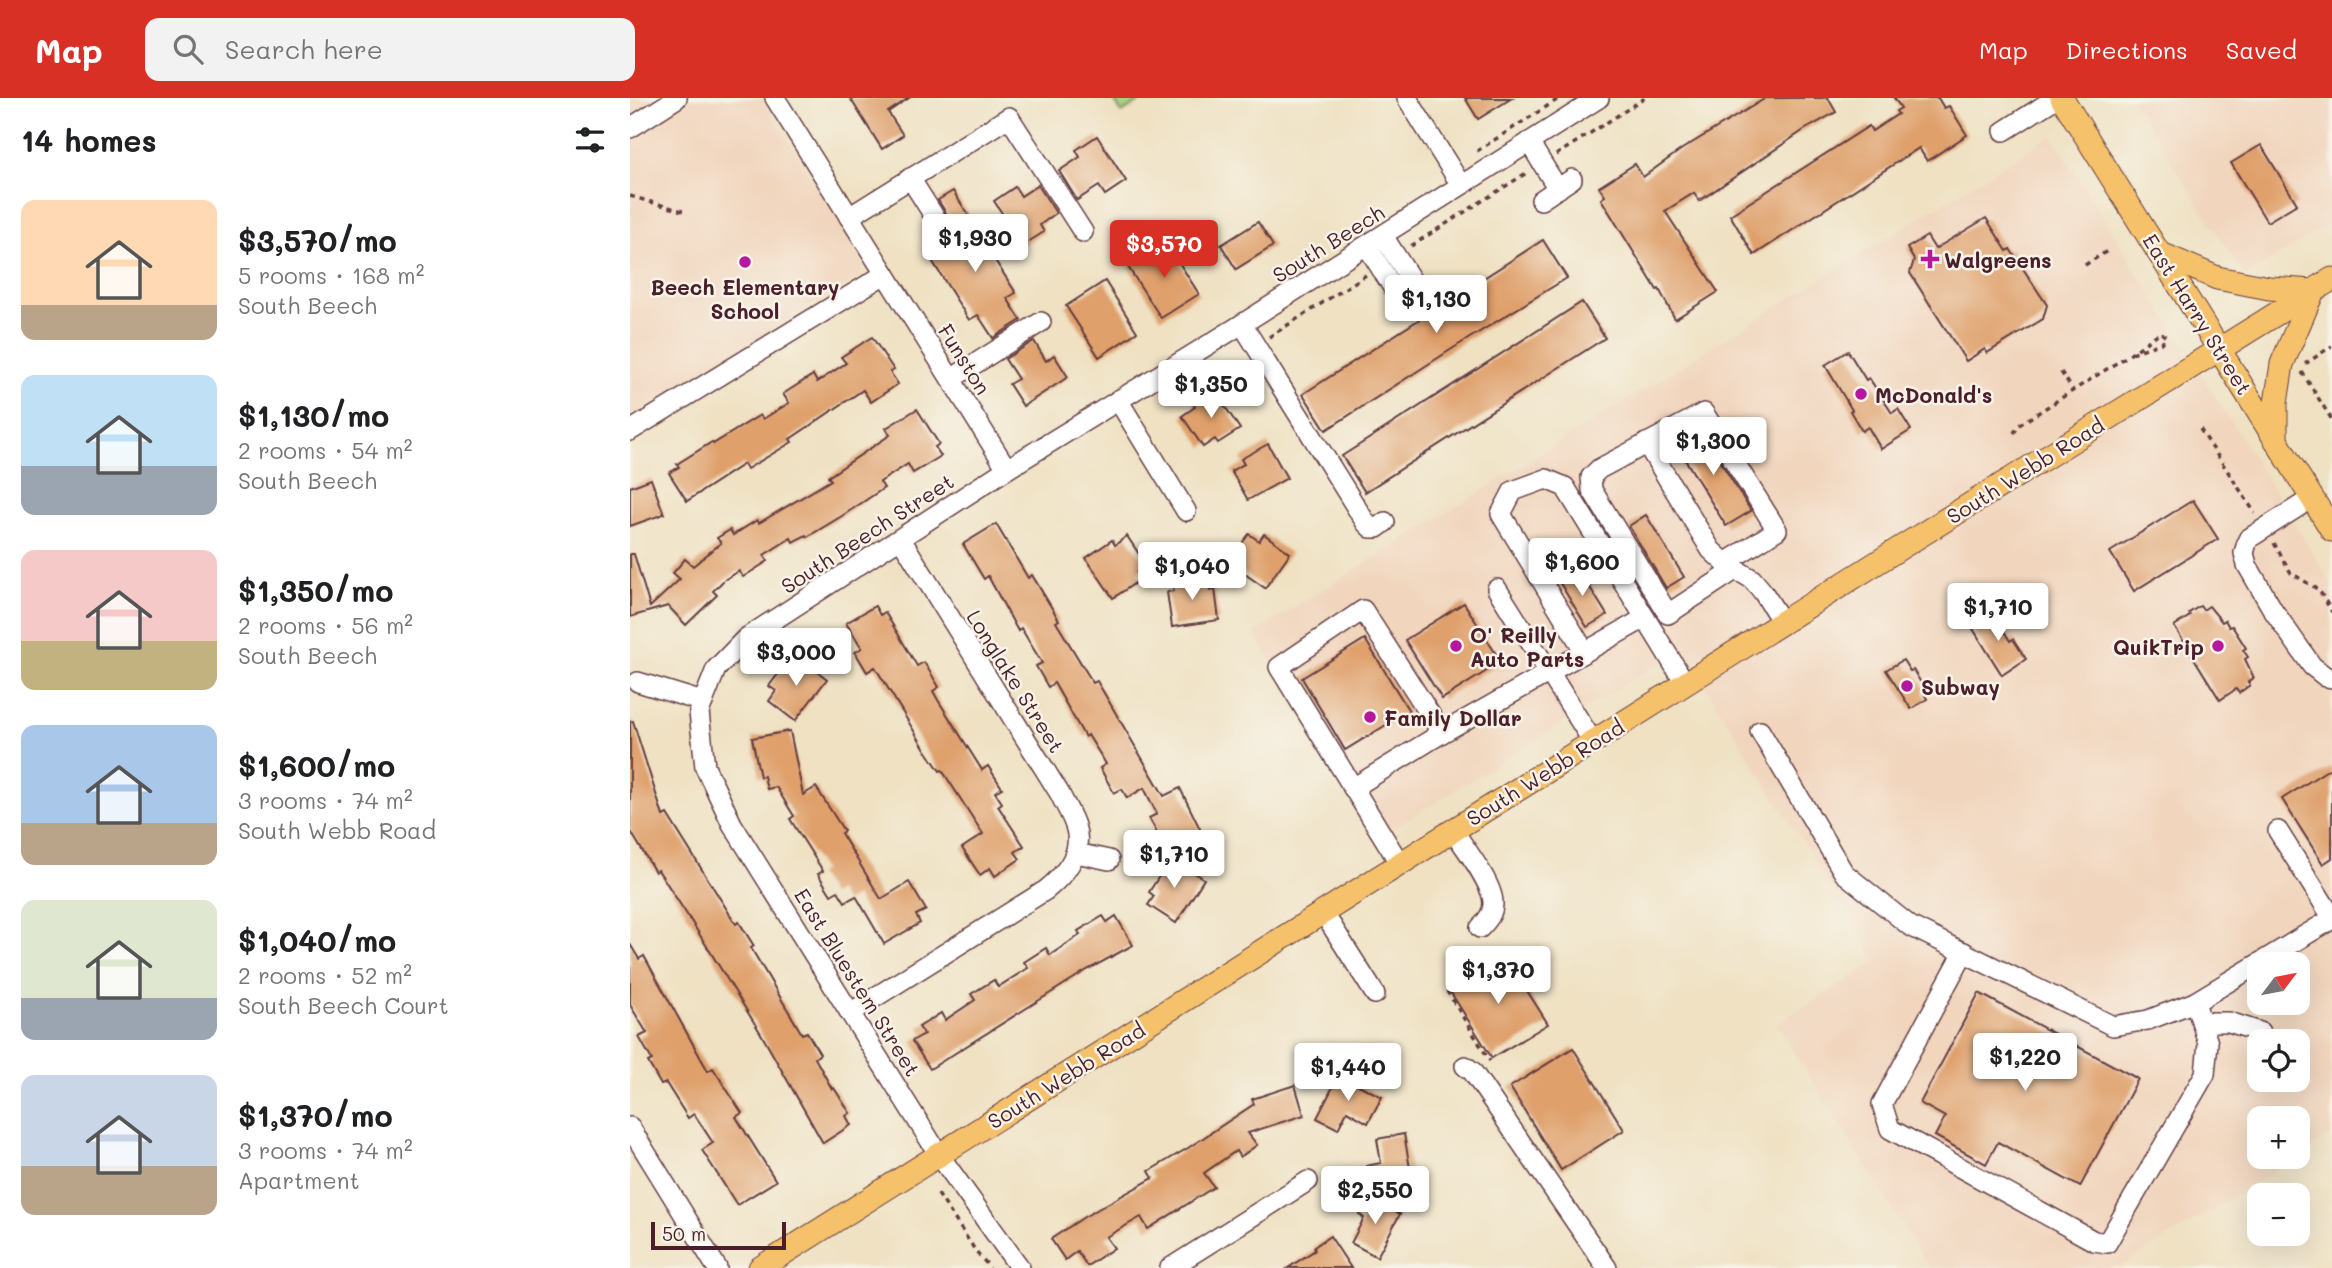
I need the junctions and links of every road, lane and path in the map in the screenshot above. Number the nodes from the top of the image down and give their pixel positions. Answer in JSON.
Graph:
{"nodes":[{"id":1,"x":677,"y":98,"type":"edge"},
{"id":2,"x":775,"y":98,"type":"edge"},
{"id":3,"x":1407,"y":98,"type":"edge"},
{"id":4,"x":1560,"y":98,"type":"edge"},
{"id":5,"x":1600,"y":98,"type":"edge"},
{"id":6,"x":1646,"y":98,"type":"edge"},
{"id":7,"x":2056,"y":98,"type":"edge"},
{"id":8,"x":2062,"y":98,"type":"edge"},
{"id":9,"x":630,"y":128,"type":"edge"},
{"id":10,"x":2004,"y":131,"type":"dead end"},
{"id":11,"x":1529,"y":142,"type":"junction"},
{"id":12,"x":1477,"y":151,"type":"dead end"},
{"id":13,"x":1542,"y":163,"type":"junction"},
{"id":14,"x":911,"y":178,"type":"junction"},
{"id":15,"x":1461,"y":185,"type":"junction"},
{"id":16,"x":1557,"y":189,"type":"dead end"},
{"id":17,"x":630,"y":196,"type":"edge"},
{"id":18,"x":686,"y":212,"type":"dead end"},
{"id":19,"x":849,"y":217,"type":"junction"},
{"id":20,"x":1083,"y":232,"type":"dead end"},
{"id":21,"x":946,"y":235,"type":"dead end"},
{"id":22,"x":1375,"y":241,"type":"junction"},
{"id":23,"x":2109,"y":250,"type":"dead end"},
{"id":24,"x":2159,"y":253,"type":"junction"},
{"id":25,"x":1388,"y":261,"type":"junction"},
{"id":26,"x":2085,"y":265,"type":"dead end"},
{"id":27,"x":885,"y":274,"type":"junction"},
{"id":28,"x":2323,"y":285,"type":"edge"},
{"id":29,"x":1404,"y":286,"type":"dead end"},
{"id":30,"x":1041,"y":321,"type":"dead end"},
{"id":31,"x":1242,"y":324,"type":"junction"},
{"id":32,"x":1265,"y":339,"type":"dead end"},
{"id":33,"x":2332,"y":346,"type":"edge"},
{"id":34,"x":2220,"y":349,"type":"junction"},
{"id":35,"x":2132,"y":353,"type":"junction"},
{"id":36,"x":2061,"y":372,"type":"dead end"},
{"id":37,"x":951,"y":379,"type":"junction"},
{"id":38,"x":2073,"y":390,"type":"junction"},
{"id":39,"x":1118,"y":400,"type":"junction"},
{"id":40,"x":2332,"y":421,"type":"edge"},
{"id":41,"x":630,"y":431,"type":"edge"},
{"id":42,"x":2014,"y":433,"type":"dead end"},
{"id":43,"x":2276,"y":438,"type":"junction"},
{"id":44,"x":1646,"y":443,"type":"junction"},
{"id":45,"x":1007,"y":469,"type":"junction"},
{"id":46,"x":2312,"y":498,"type":"junction"},
{"id":47,"x":1185,"y":511,"type":"dead end"},
{"id":48,"x":1385,"y":522,"type":"dead end"},
{"id":49,"x":2332,"y":530,"type":"edge"},
{"id":50,"x":901,"y":539,"type":"junction"},
{"id":51,"x":1730,"y":567,"type":"junction"},
{"id":52,"x":1497,"y":589,"type":"dead end"},
{"id":53,"x":1645,"y":618,"type":"junction"},
{"id":54,"x":1782,"y":622,"type":"junction"},
{"id":55,"x":1584,"y":652,"type":"junction"},
{"id":56,"x":1550,"y":673,"type":"junction"},
{"id":57,"x":2332,"y":678,"type":"edge"},
{"id":58,"x":638,"y":682,"type":"dead end"},
{"id":59,"x":1685,"y":683,"type":"junction"},
{"id":60,"x":704,"y":702,"type":"junction"},
{"id":61,"x":1760,"y":731,"type":"dead end"},
{"id":62,"x":1442,"y":733,"type":"junction"},
{"id":63,"x":1593,"y":741,"type":"junction"},
{"id":64,"x":1353,"y":788,"type":"junction"},
{"id":65,"x":1453,"y":830,"type":"junction"},
{"id":66,"x":2278,"y":831,"type":"dead end"},
{"id":67,"x":1076,"y":853,"type":"junction"},
{"id":68,"x":1108,"y":860,"type":"dead end"},
{"id":69,"x":1400,"y":863,"type":"junction"},
{"id":70,"x":1324,"y":912,"type":"junction"},
{"id":71,"x":2332,"y":918,"type":"edge"},
{"id":72,"x":1480,"y":928,"type":"dead end"},
{"id":73,"x":1964,"y":952,"type":"junction"},
{"id":74,"x":1447,"y":992,"type":"dead end"},
{"id":75,"x":1374,"y":994,"type":"dead end"},
{"id":76,"x":2195,"y":1002,"type":"junction"},
{"id":77,"x":850,"y":1013,"type":"junction"},
{"id":78,"x":2202,"y":1022,"type":"junction"},
{"id":79,"x":2251,"y":1029,"type":"edge"},
{"id":80,"x":1490,"y":1062,"type":"dead end"},
{"id":81,"x":1465,"y":1066,"type":"dead end"},
{"id":82,"x":630,"y":1127,"type":"edge"},
{"id":83,"x":637,"y":1155,"type":"edge"},
{"id":84,"x":939,"y":1155,"type":"junction"},
{"id":85,"x":1308,"y":1181,"type":"dead end"},
{"id":86,"x":938,"y":1194,"type":"dead end"},
{"id":87,"x":717,"y":1268,"type":"edge"},
{"id":88,"x":760,"y":1268,"type":"edge"},
{"id":89,"x":989,"y":1268,"type":"edge"},
{"id":90,"x":1020,"y":1268,"type":"edge"},
{"id":91,"x":1170,"y":1268,"type":"edge"},
{"id":92,"x":1606,"y":1268,"type":"edge"}],
"edges":[{"from":1,"to":9,"type":"street"},
{"from":2,"to":19,"type":"street"},
{"from":3,"to":15,"type":"street"},
{"from":4,"to":12,"type":"path"},
{"from":5,"to":11,"type":"street","name":"South Beech"},
{"from":6,"to":13,"type":"path"},
{"from":7,"to":10,"type":"street"},
{"from":8,"to":24,"type":"main road","name":"East Harry Street"},
{"from":11,"to":13,"type":"street"},
{"from":11,"to":15,"type":"street","name":"South Beech"},
{"from":13,"to":16,"type":"street"},
{"from":13,"to":25,"type":"path"},
{"from":14,"to":19,"type":"street"},
{"from":14,"to":20,"type":"street"},
{"from":14,"to":21,"type":"street"},
{"from":15,"to":22,"type":"street","name":"South Beech"},
{"from":17,"to":18,"type":"path"},
{"from":19,"to":27,"type":"street","name":"Funston"},
{"from":22,"to":25,"type":"street"},
{"from":22,"to":31,"type":"street","name":"South Beech"},
{"from":23,"to":26,"type":"path"},
{"from":24,"to":28,"type":"main road"},
{"from":24,"to":34,"type":"main road","name":"East Harry Street"},
{"from":25,"to":29,"type":"street"},
{"from":25,"to":32,"type":"path"},
{"from":27,"to":37,"type":"street","name":"Funston"},
{"from":27,"to":41,"type":"street"},
{"from":28,"to":34,"type":"main road","name":"South Webb Road"},
{"from":28,"to":43,"type":"main road"},
{"from":30,"to":37,"type":"street"},
{"from":31,"to":39,"type":"street","name":"South Beech"},
{"from":31,"to":48,"type":"street"},
{"from":33,"to":40,"type":"path"},
{"from":34,"to":43,"type":"main road","name":"East Harry Street"},
{"from":34,"to":54,"type":"main road","name":"South Webb Road"},
{"from":35,"to":35,"type":"path"},
{"from":35,"to":38,"type":"path"},
{"from":36,"to":38,"type":"path"},
{"from":37,"to":45,"type":"street","name":"Funston"},
{"from":38,"to":42,"type":"path"},
{"from":39,"to":45,"type":"street","name":"South Beech"},
{"from":39,"to":47,"type":"street"},
{"from":43,"to":46,"type":"main road","name":"East Harry Street"},
{"from":44,"to":51,"type":"street"},
{"from":44,"to":51,"type":"street"},
{"from":44,"to":51,"type":"street"},
{"from":45,"to":50,"type":"street","name":"South Beech Street"},
{"from":46,"to":49,"type":"main road","name":"East Harry Street"},
{"from":46,"to":57,"type":"street"},
{"from":50,"to":60,"type":"street","name":"South Beech Street"},
{"from":50,"to":67,"type":"street","name":"Longlake Street"},
{"from":51,"to":54,"type":"street"},
{"from":52,"to":56,"type":"street"},
{"from":53,"to":55,"type":"street"},
{"from":53,"to":55,"type":"street"},
{"from":53,"to":59,"type":"street"},
{"from":54,"to":59,"type":"main road","name":"South Webb Road"},
{"from":55,"to":56,"type":"street"},
{"from":56,"to":62,"type":"street"},
{"from":56,"to":63,"type":"street"},
{"from":58,"to":60,"type":"street"},
{"from":59,"to":63,"type":"main road","name":"South Webb Road"},
{"from":60,"to":77,"type":"street","name":"East Bluestem Street"},
{"from":61,"to":73,"type":"street"},
{"from":62,"to":64,"type":"street"},
{"from":62,"to":64,"type":"street"},
{"from":63,"to":65,"type":"main road","name":"South Webb Road"},
{"from":64,"to":69,"type":"street"},
{"from":65,"to":69,"type":"main road","name":"South Webb Road"},
{"from":65,"to":72,"type":"street"},
{"from":66,"to":71,"type":"street"},
{"from":67,"to":68,"type":"street"},
{"from":67,"to":77,"type":"street"},
{"from":69,"to":70,"type":"main road","name":"South Webb Road"},
{"from":70,"to":75,"type":"street"},
{"from":70,"to":84,"type":"main road","name":"South Webb Road"},
{"from":71,"to":76,"type":"street"},
{"from":73,"to":76,"type":"street"},
{"from":73,"to":78,"type":"street"},
{"from":74,"to":80,"type":"path"},
{"from":76,"to":78,"type":"street"},
{"from":77,"to":84,"type":"street","name":"East Bluestem Street"},
{"from":78,"to":79,"type":"street"},
{"from":81,"to":92,"type":"street"},
{"from":82,"to":83,"type":"street"},
{"from":83,"to":87,"type":"street"},
{"from":84,"to":88,"type":"main road","name":"South Webb Road"},
{"from":84,"to":90,"type":"street","name":"East Bluestem Street"},
{"from":85,"to":91,"type":"street"},
{"from":86,"to":89,"type":"path"}]}
